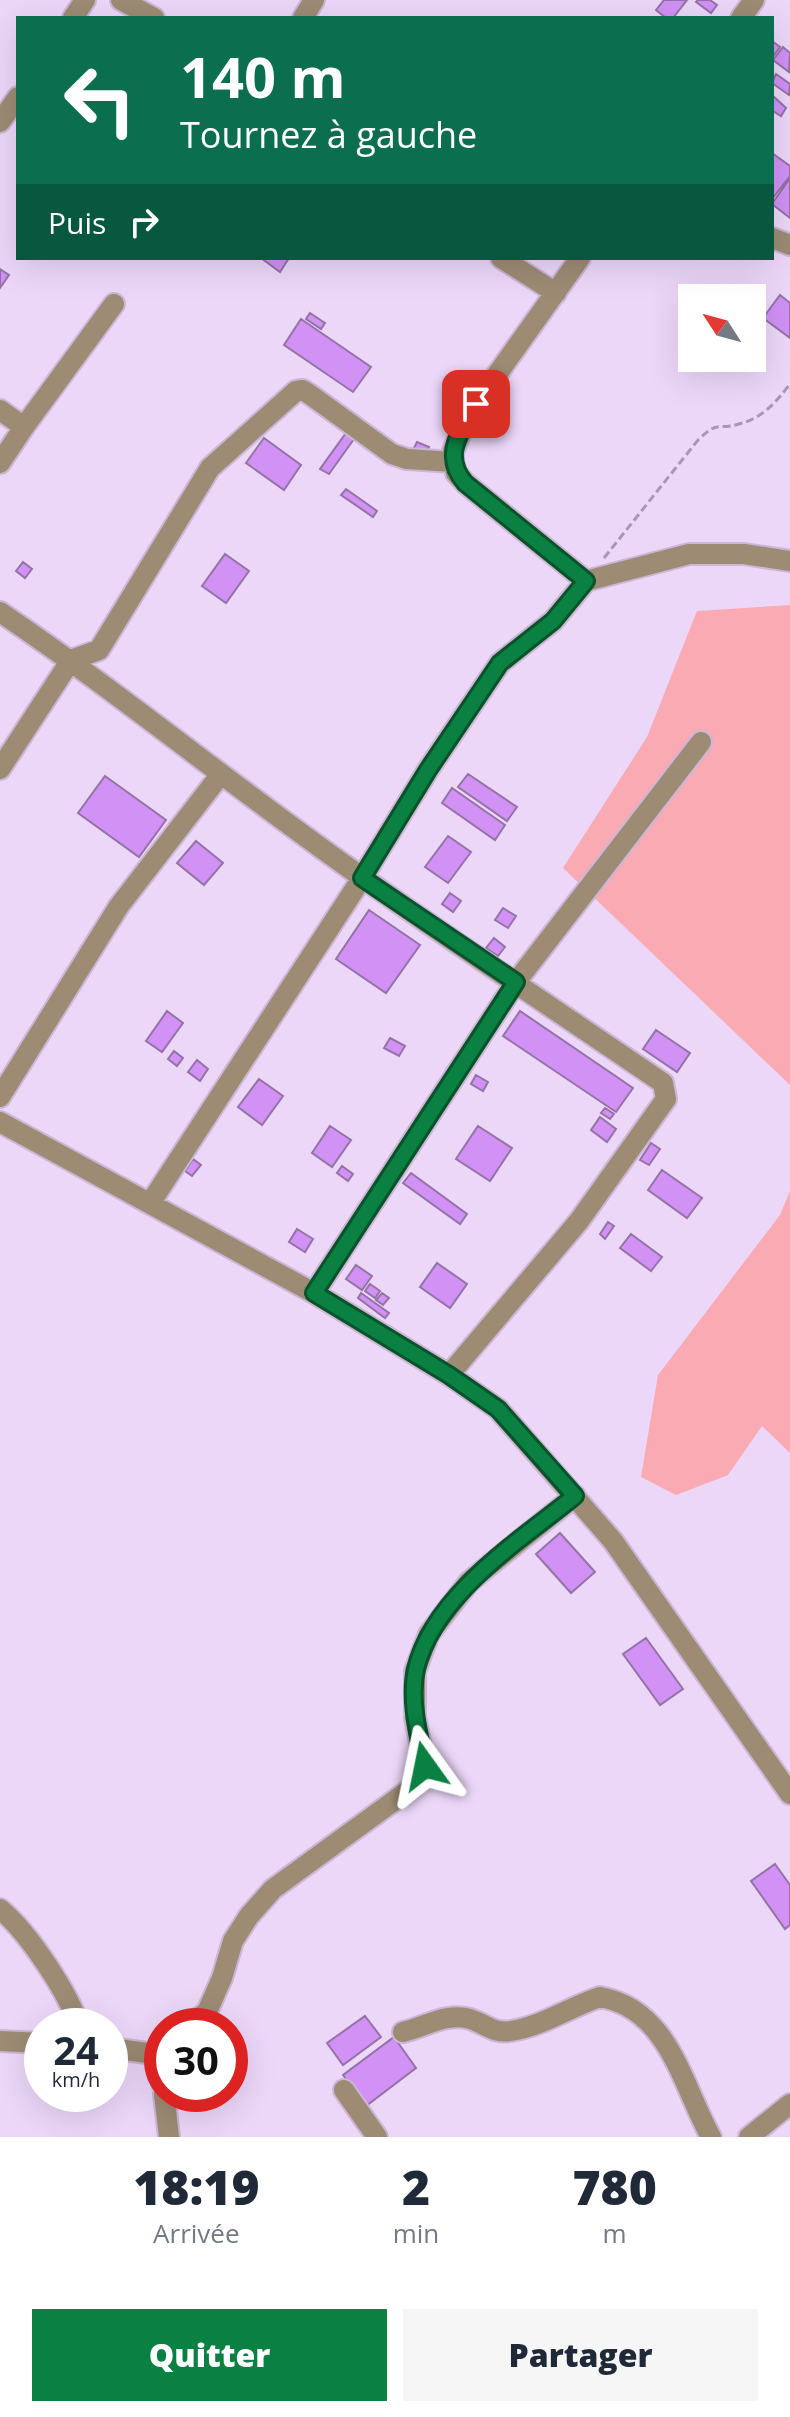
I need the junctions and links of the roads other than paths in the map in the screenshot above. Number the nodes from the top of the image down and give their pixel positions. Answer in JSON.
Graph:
{"nodes":[{"id":1,"x":121,"y":0,"type":"edge"},
{"id":2,"x":150,"y":16,"type":"edge"},
{"id":3,"x":16,"y":100,"type":"edge"},
{"id":4,"x":0,"y":122,"type":"edge"},
{"id":5,"x":504,"y":260,"type":"edge"},
{"id":6,"x":579,"y":260,"type":"edge"},
{"id":7,"x":556,"y":293,"type":"junction"},
{"id":8,"x":114,"y":304,"type":"dead end"},
{"id":9,"x":0,"y":410,"type":"edge"},
{"id":10,"x":24,"y":427,"type":"junction"},
{"id":11,"x":453,"y":462,"type":"junction"},
{"id":12,"x":0,"y":463,"type":"edge"},
{"id":13,"x":790,"y":561,"type":"edge"},
{"id":14,"x":586,"y":581,"type":"junction"},
{"id":15,"x":0,"y":612,"type":"edge"},
{"id":16,"x":71,"y":660,"type":"junction"},
{"id":17,"x":701,"y":742,"type":"dead end"},
{"id":18,"x":0,"y":769,"type":"edge"},
{"id":19,"x":221,"y":774,"type":"junction"},
{"id":20,"x":362,"y":878,"type":"junction"},
{"id":21,"x":516,"y":982,"type":"junction"},
{"id":22,"x":0,"y":1097,"type":"edge"},
{"id":23,"x":0,"y":1122,"type":"edge"},
{"id":24,"x":151,"y":1202,"type":"junction"},
{"id":25,"x":314,"y":1293,"type":"junction"},
{"id":26,"x":449,"y":1375,"type":"junction"},
{"id":27,"x":575,"y":1496,"type":"junction"},
{"id":28,"x":790,"y":1794,"type":"edge"},
{"id":29,"x":0,"y":1909,"type":"edge"},
{"id":30,"x":73,"y":2008,"type":"edge"},
{"id":31,"x":209,"y":2008,"type":"edge"},
{"id":32,"x":403,"y":2032,"type":"dead end"},
{"id":33,"x":0,"y":2041,"type":"edge"},
{"id":34,"x":24,"y":2042,"type":"edge"},
{"id":35,"x":344,"y":2090,"type":"dead end"},
{"id":36,"x":790,"y":2104,"type":"edge"},
{"id":37,"x":166,"y":2112,"type":"edge"},
{"id":38,"x":169,"y":2137,"type":"edge"},
{"id":39,"x":377,"y":2137,"type":"edge"},
{"id":40,"x":711,"y":2137,"type":"edge"},
{"id":41,"x":749,"y":2137,"type":"edge"}],
"edges":[{"from":1,"to":2,"type":"street"},
{"from":3,"to":4,"type":"street"},
{"from":5,"to":7,"type":"street"},
{"from":6,"to":7,"type":"street"},
{"from":7,"to":11,"type":"street"},
{"from":8,"to":10,"type":"street"},
{"from":9,"to":10,"type":"street"},
{"from":10,"to":12,"type":"street"},
{"from":11,"to":14,"type":"street"},
{"from":11,"to":16,"type":"street"},
{"from":13,"to":14,"type":"street"},
{"from":14,"to":20,"type":"street"},
{"from":15,"to":16,"type":"street"},
{"from":16,"to":18,"type":"street"},
{"from":16,"to":19,"type":"street"},
{"from":17,"to":21,"type":"street"},
{"from":19,"to":20,"type":"street"},
{"from":19,"to":22,"type":"street"},
{"from":20,"to":21,"type":"street"},
{"from":20,"to":24,"type":"street"},
{"from":21,"to":25,"type":"street"},
{"from":21,"to":26,"type":"street"},
{"from":23,"to":24,"type":"street"},
{"from":24,"to":25,"type":"street"},
{"from":25,"to":26,"type":"street"},
{"from":26,"to":27,"type":"street"},
{"from":27,"to":28,"type":"street"},
{"from":27,"to":31,"type":"street"},
{"from":29,"to":30,"type":"street"},
{"from":32,"to":40,"type":"street"},
{"from":33,"to":34,"type":"street"},
{"from":35,"to":39,"type":"street"},
{"from":36,"to":41,"type":"street"},
{"from":37,"to":38,"type":"street"}]}
